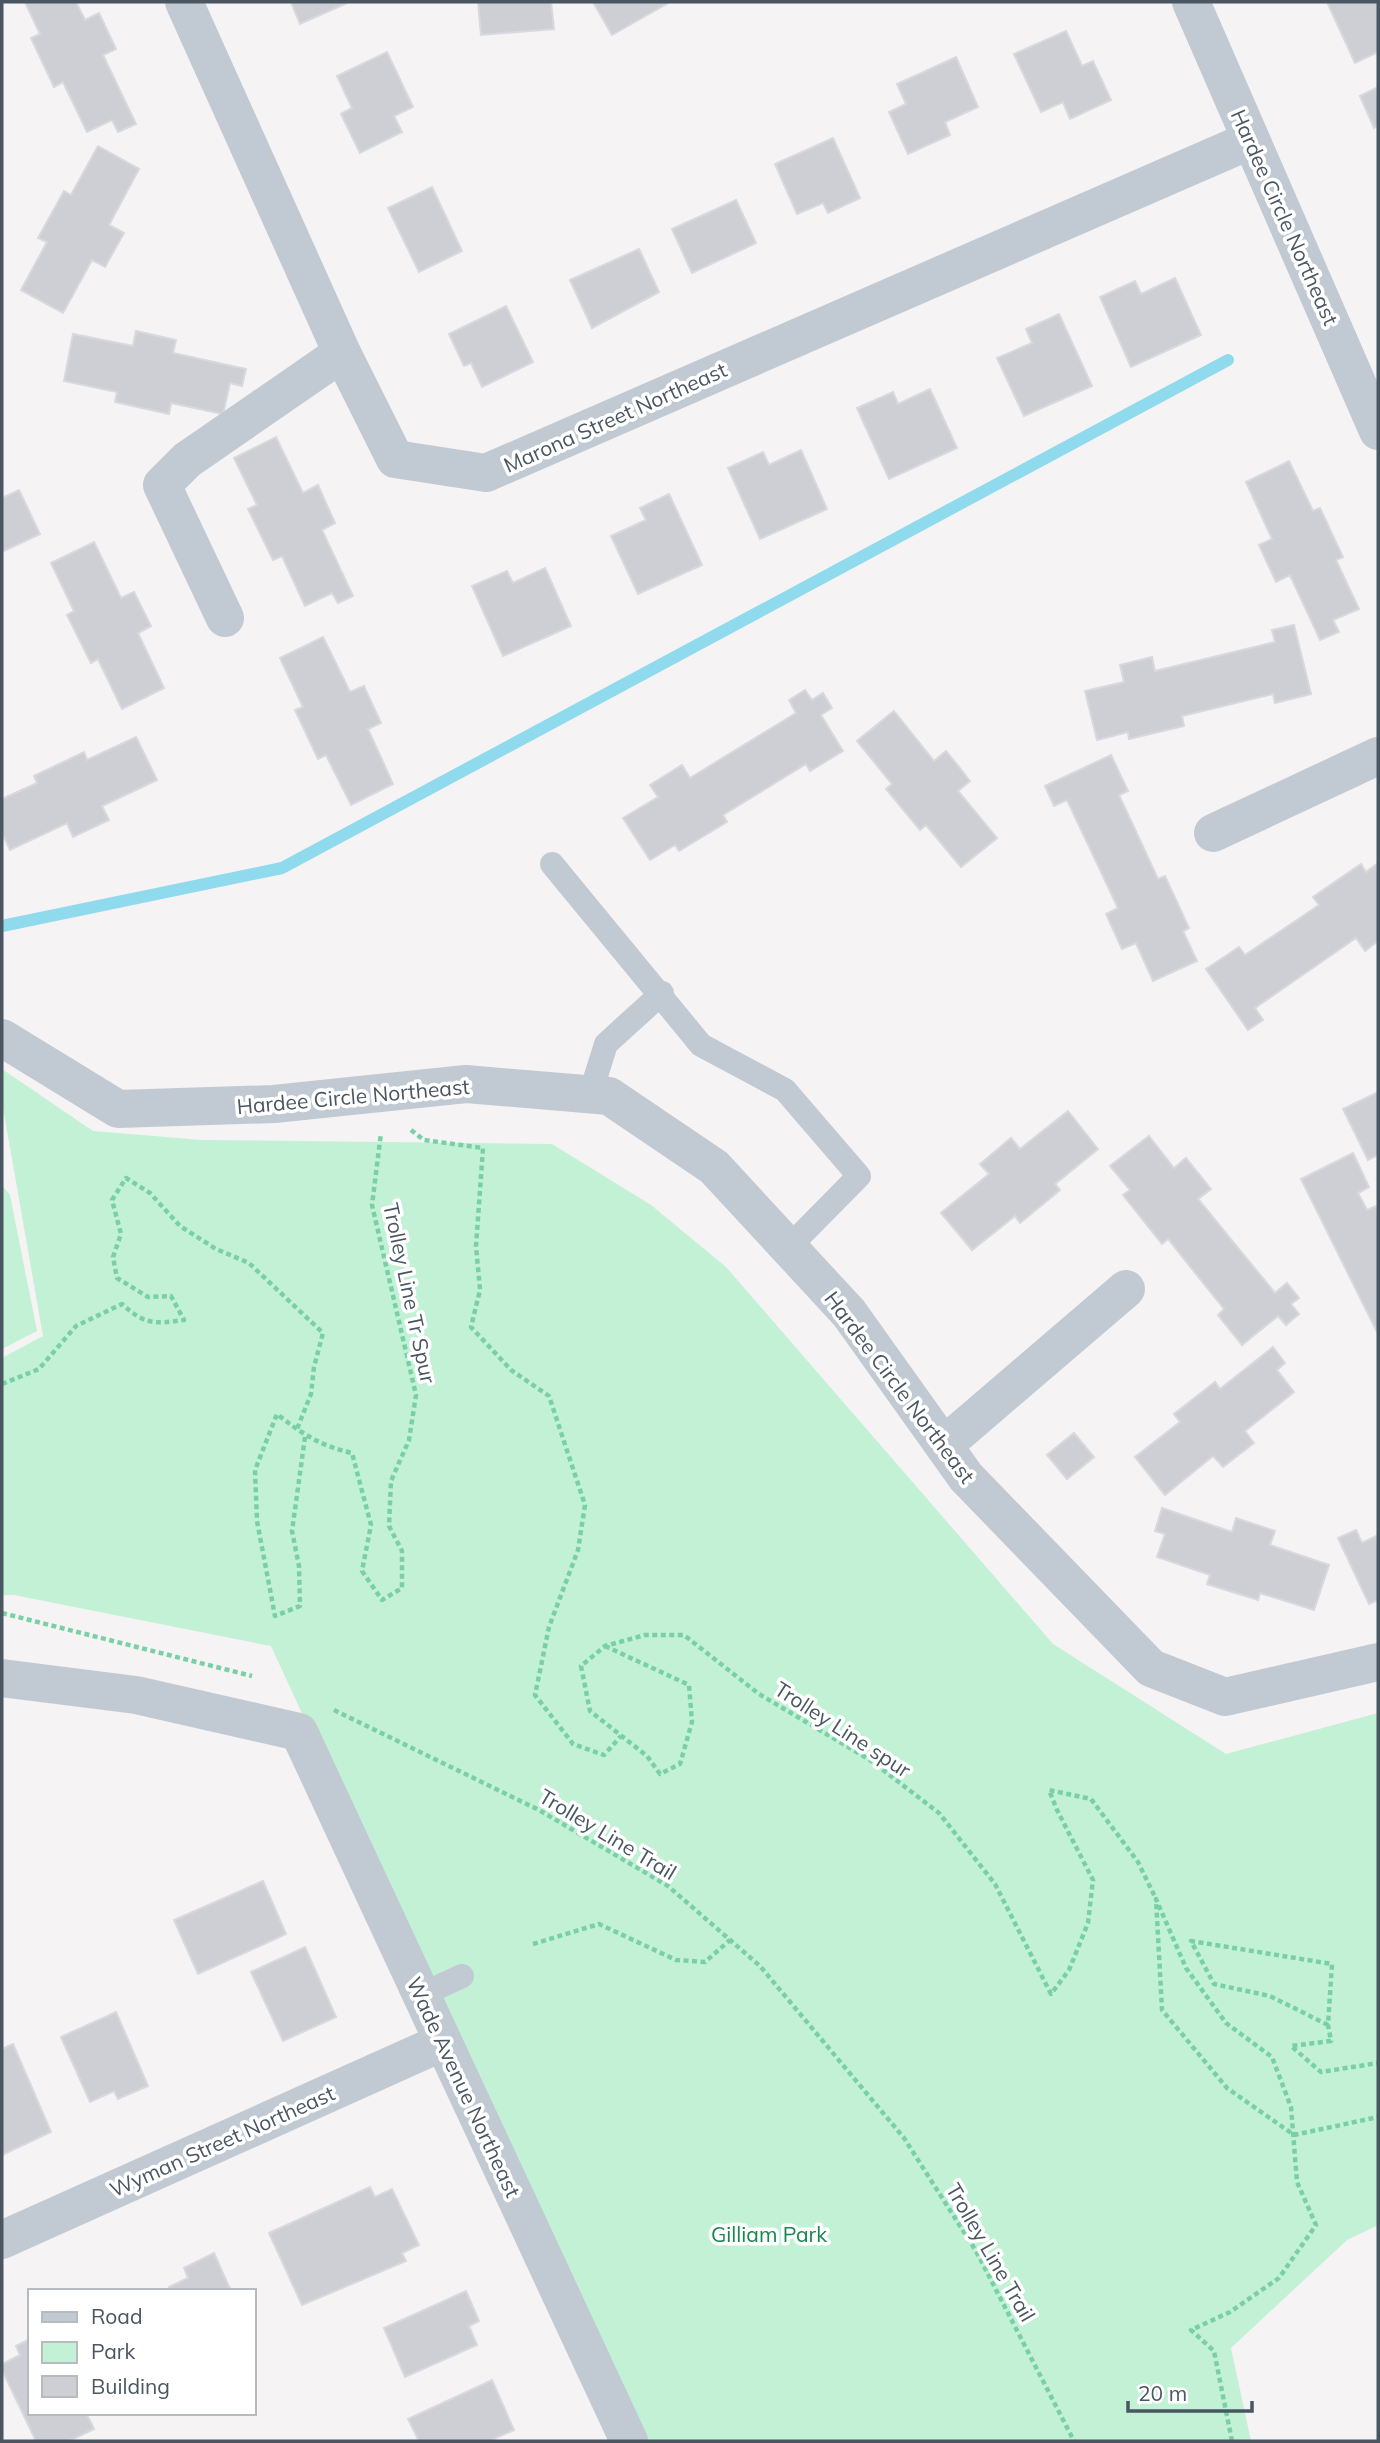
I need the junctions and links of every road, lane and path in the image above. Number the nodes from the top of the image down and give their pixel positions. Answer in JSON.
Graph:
{"nodes":[{"id":1,"x":184,"y":2,"type":"edge"},
{"id":2,"x":1191,"y":2,"type":"edge"},
{"id":3,"x":1251,"y":140,"type":"junction"},
{"id":4,"x":342,"y":353,"type":"junction"},
{"id":5,"x":1378,"y":431,"type":"edge"},
{"id":6,"x":225,"y":618,"type":"dead end"},
{"id":7,"x":1378,"y":756,"type":"edge"},
{"id":8,"x":1213,"y":833,"type":"dead end"},
{"id":9,"x":552,"y":863,"type":"dead end"},
{"id":10,"x":662,"y":993,"type":"junction"},
{"id":11,"x":2,"y":1038,"type":"edge"},
{"id":12,"x":590,"y":1095,"type":"junction"},
{"id":13,"x":405,"y":1126,"type":"dead end"},
{"id":14,"x":393,"y":1129,"type":"dead end"},
{"id":15,"x":788,"y":1248,"type":"junction"},
{"id":16,"x":1126,"y":1289,"type":"dead end"},
{"id":17,"x":2,"y":1384,"type":"edge"},
{"id":18,"x":297,"y":1429,"type":"junction"},
{"id":19,"x":305,"y":1437,"type":"junction"},
{"id":20,"x":944,"y":1445,"type":"junction"},
{"id":21,"x":2,"y":1612,"type":"edge"},
{"id":22,"x":605,"y":1646,"type":"junction"},
{"id":23,"x":1378,"y":1662,"type":"edge"},
{"id":24,"x":2,"y":1678,"type":"edge"},
{"id":25,"x":263,"y":1679,"type":"dead end"},
{"id":26,"x":325,"y":1706,"type":"dead end"},
{"id":27,"x":621,"y":1736,"type":"junction"},
{"id":28,"x":1156,"y":1899,"type":"junction"},
{"id":29,"x":730,"y":1940,"type":"junction"},
{"id":30,"x":534,"y":1944,"type":"dead end"},
{"id":31,"x":462,"y":1976,"type":"dead end"},
{"id":32,"x":421,"y":1995,"type":"junction"},
{"id":33,"x":1328,"y":2025,"type":"junction"},
{"id":34,"x":443,"y":2042,"type":"junction"},
{"id":35,"x":1378,"y":2063,"type":"edge"},
{"id":36,"x":1378,"y":2117,"type":"edge"},
{"id":37,"x":1294,"y":2135,"type":"junction"},
{"id":38,"x":2,"y":2240,"type":"edge"},
{"id":39,"x":629,"y":2441,"type":"edge"},
{"id":40,"x":1074,"y":2441,"type":"edge"},
{"id":41,"x":1232,"y":2441,"type":"edge"}],
"edges":[{"from":1,"to":4,"type":"street","name":"Marona Street Northeast"},
{"from":2,"to":3,"type":"street","name":"Hardee Circle Northeast"},
{"from":3,"to":4,"type":"street","name":"Marona Street Northeast"},
{"from":3,"to":5,"type":"street","name":"Hardee Circle Northeast"},
{"from":4,"to":6,"type":"street"},
{"from":7,"to":8,"type":"street"},
{"from":9,"to":10,"type":"lane"},
{"from":10,"to":12,"type":"lane"},
{"from":10,"to":15,"type":"lane"},
{"from":11,"to":12,"type":"street","name":"Hardee Circle Northeast"},
{"from":12,"to":15,"type":"street","name":"Hardee Circle Northeast"},
{"from":13,"to":27,"type":"path"},
{"from":14,"to":19,"type":"path","name":"Trolley Line Tr Spur"},
{"from":15,"to":20,"type":"street","name":"Hardee Circle Northeast"},
{"from":16,"to":20,"type":"street"},
{"from":17,"to":18,"type":"path"},
{"from":18,"to":19,"type":"path","name":"Trolley Line Tr Spur"},
{"from":18,"to":19,"type":"path"},
{"from":20,"to":23,"type":"street","name":"Hardee Circle Northeast"},
{"from":21,"to":25,"type":"path"},
{"from":22,"to":27,"type":"path"},
{"from":22,"to":27,"type":"path"},
{"from":22,"to":28,"type":"path","name":"Trolley Line spur"},
{"from":24,"to":32,"type":"street","name":"Wade Avenue Northeast"},
{"from":26,"to":29,"type":"path","name":"Trolley Line Trail"},
{"from":28,"to":37,"type":"path"},
{"from":28,"to":37,"type":"path"},
{"from":29,"to":30,"type":"path"},
{"from":29,"to":40,"type":"path","name":"Trolley Line Trail"},
{"from":31,"to":32,"type":"lane"},
{"from":32,"to":34,"type":"street","name":"Wade Avenue Northeast"},
{"from":33,"to":33,"type":"path"},
{"from":33,"to":35,"type":"path"},
{"from":34,"to":38,"type":"street","name":"Wyman Street Northeast"},
{"from":34,"to":39,"type":"street","name":"Wade Avenue Northeast"},
{"from":36,"to":37,"type":"path"},
{"from":37,"to":41,"type":"path"}]}
